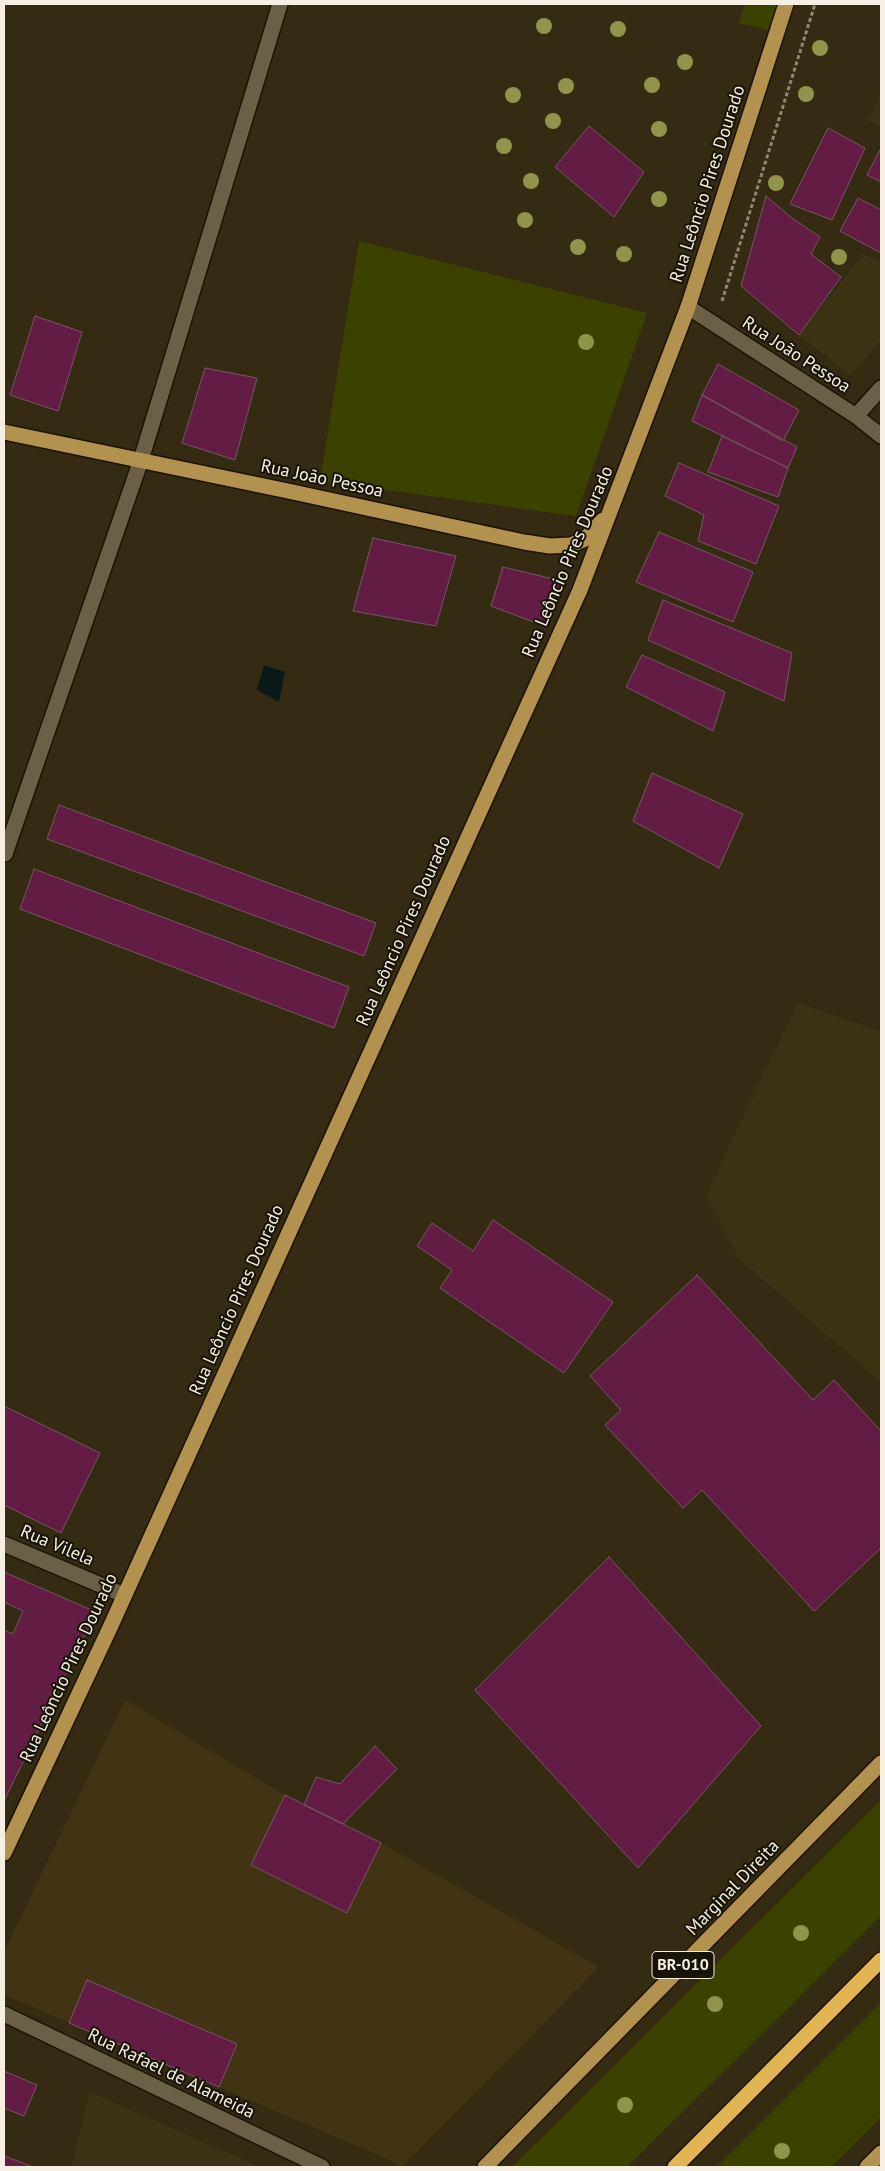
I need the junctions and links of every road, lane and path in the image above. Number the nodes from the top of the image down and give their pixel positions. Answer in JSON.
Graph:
{"nodes":[{"id":1,"x":280,"y":4,"type":"edge"},
{"id":2,"x":786,"y":4,"type":"edge"},
{"id":3,"x":815,"y":4,"type":"edge"},
{"id":4,"x":688,"y":307,"type":"junction"},
{"id":5,"x":714,"y":324,"type":"junction"},
{"id":6,"x":881,"y":388,"type":"edge"},
{"id":7,"x":856,"y":416,"type":"junction"},
{"id":8,"x":4,"y":432,"type":"edge"},
{"id":9,"x":881,"y":436,"type":"edge"},
{"id":10,"x":141,"y":460,"type":"junction"},
{"id":11,"x":615,"y":502,"type":"junction"},
{"id":12,"x":4,"y":854,"type":"edge"},
{"id":13,"x":4,"y":1544,"type":"edge"},
{"id":14,"x":124,"y":1595,"type":"junction"},
{"id":15,"x":881,"y":1763,"type":"edge"},
{"id":16,"x":4,"y":1853,"type":"edge"},
{"id":17,"x":881,"y":1960,"type":"edge"},
{"id":18,"x":4,"y":2014,"type":"edge"},
{"id":19,"x":881,"y":2153,"type":"edge"},
{"id":20,"x":322,"y":2167,"type":"edge"},
{"id":21,"x":486,"y":2167,"type":"edge"},
{"id":22,"x":675,"y":2167,"type":"edge"},
{"id":23,"x":867,"y":2167,"type":"edge"}],
"edges":[{"from":1,"to":10,"type":"street"},
{"from":2,"to":4,"type":"main road","name":"Rua Leôncio Pires Dourado"},
{"from":3,"to":5,"type":"path"},
{"from":4,"to":5,"type":"street","name":"Rua João Pessoa"},
{"from":4,"to":11,"type":"main road","name":"Rua Leôncio Pires Dourado"},
{"from":5,"to":7,"type":"street","name":"Rua João Pessoa"},
{"from":6,"to":7,"type":"street"},
{"from":7,"to":9,"type":"street","name":"Rua João Pessoa"},
{"from":8,"to":10,"type":"main road","name":"Rua João Pessoa"},
{"from":10,"to":11,"type":"main road","name":"Rua João Pessoa"},
{"from":10,"to":12,"type":"street"},
{"from":11,"to":14,"type":"main road","name":"Rua Leôncio Pires Dourado"},
{"from":13,"to":14,"type":"street","name":"Rua Vilela"},
{"from":14,"to":16,"type":"main road","name":"Rua Leôncio Pires Dourado"},
{"from":15,"to":21,"type":"main road","name":"Marginal Direita","number":"BR-010"},
{"from":17,"to":22,"type":"highway"},
{"from":18,"to":20,"type":"street","name":"Rua Rafael de Alameida"},
{"from":19,"to":23,"type":"main road"}]}
